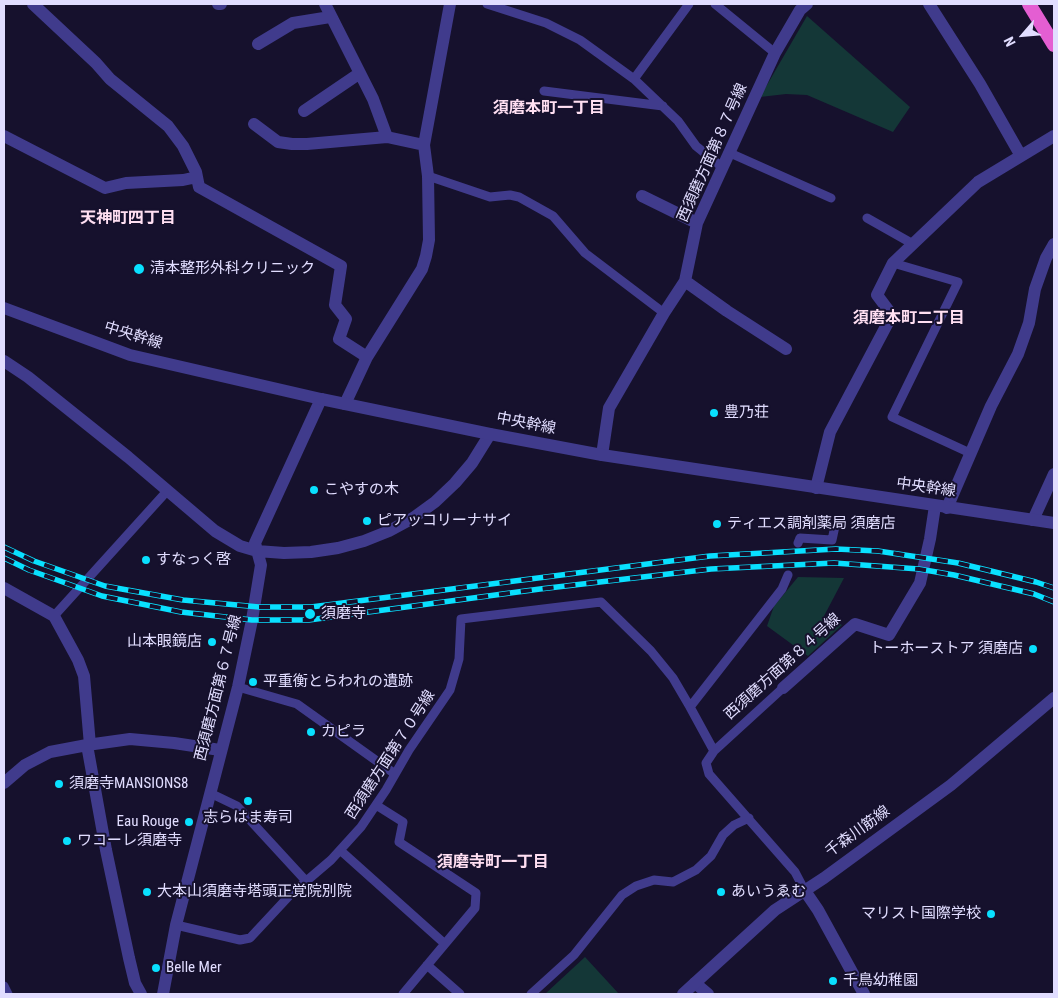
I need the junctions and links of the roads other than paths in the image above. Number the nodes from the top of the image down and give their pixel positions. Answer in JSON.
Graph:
{"nodes":[{"id":1,"x":33,"y":4,"type":"edge"},
{"id":2,"x":325,"y":4,"type":"edge"},
{"id":3,"x":450,"y":4,"type":"edge"},
{"id":4,"x":487,"y":4,"type":"edge"},
{"id":5,"x":688,"y":4,"type":"edge"},
{"id":6,"x":715,"y":4,"type":"edge"},
{"id":7,"x":807,"y":4,"type":"edge"},
{"id":8,"x":929,"y":4,"type":"edge"},
{"id":9,"x":1029,"y":4,"type":"edge"},
{"id":10,"x":330,"y":17,"type":"junction"},
{"id":11,"x":258,"y":44,"type":"dead end"},
{"id":12,"x":1054,"y":45,"type":"edge"},
{"id":13,"x":775,"y":53,"type":"junction"},
{"id":14,"x":360,"y":73,"type":"junction"},
{"id":15,"x":634,"y":79,"type":"junction"},
{"id":16,"x":544,"y":91,"type":"dead end"},
{"id":17,"x":664,"y":106,"type":"junction"},
{"id":18,"x":304,"y":111,"type":"dead end"},
{"id":19,"x":254,"y":124,"type":"dead end"},
{"id":20,"x":4,"y":136,"type":"edge"},
{"id":21,"x":1054,"y":136,"type":"edge"},
{"id":22,"x":387,"y":137,"type":"junction"},
{"id":23,"x":424,"y":145,"type":"junction"},
{"id":24,"x":730,"y":153,"type":"junction"},
{"id":25,"x":1021,"y":156,"type":"junction"},
{"id":26,"x":723,"y":168,"type":"junction"},
{"id":27,"x":428,"y":176,"type":"junction"},
{"id":28,"x":197,"y":177,"type":"junction"},
{"id":29,"x":642,"y":196,"type":"dead end"},
{"id":30,"x":831,"y":198,"type":"dead end"},
{"id":31,"x":867,"y":218,"type":"dead end"},
{"id":32,"x":697,"y":223,"type":"junction"},
{"id":33,"x":913,"y":244,"type":"junction"},
{"id":34,"x":1054,"y":244,"type":"edge"},
{"id":35,"x":1046,"y":258,"type":"junction"},
{"id":36,"x":893,"y":263,"type":"junction"},
{"id":37,"x":1054,"y":271,"type":"edge"},
{"id":38,"x":685,"y":281,"type":"junction"},
{"id":39,"x":4,"y":308,"type":"edge"},
{"id":40,"x":664,"y":313,"type":"junction"},
{"id":41,"x":786,"y":349,"type":"dead end"},
{"id":42,"x":367,"y":357,"type":"junction"},
{"id":43,"x":4,"y":361,"type":"edge"},
{"id":44,"x":321,"y":399,"type":"junction"},
{"id":45,"x":345,"y":404,"type":"junction"},
{"id":46,"x":490,"y":434,"type":"junction"},
{"id":47,"x":970,"y":453,"type":"junction"},
{"id":48,"x":602,"y":455,"type":"junction"},
{"id":49,"x":1054,"y":474,"type":"edge"},
{"id":50,"x":816,"y":488,"type":"junction"},
{"id":51,"x":168,"y":490,"type":"junction"},
{"id":52,"x":941,"y":507,"type":"junction"},
{"id":53,"x":1033,"y":520,"type":"junction"},
{"id":54,"x":1054,"y":523,"type":"edge"},
{"id":55,"x":835,"y":526,"type":"dead end"},
{"id":56,"x":798,"y":543,"type":"dead end"},
{"id":57,"x":257,"y":551,"type":"junction"},
{"id":58,"x":788,"y":575,"type":"dead end"},
{"id":59,"x":4,"y":588,"type":"edge"},
{"id":60,"x":54,"y":616,"type":"junction"},
{"id":61,"x":238,"y":687,"type":"junction"},
{"id":62,"x":783,"y":688,"type":"joint"},
{"id":63,"x":1054,"y":698,"type":"edge"},
{"id":64,"x":690,"y":707,"type":"junction"},
{"id":65,"x":89,"y":745,"type":"junction"},
{"id":66,"x":220,"y":750,"type":"junction"},
{"id":67,"x":714,"y":751,"type":"junction"},
{"id":68,"x":395,"y":774,"type":"junction"},
{"id":69,"x":4,"y":781,"type":"edge"},
{"id":70,"x":210,"y":792,"type":"junction"},
{"id":71,"x":376,"y":805,"type":"junction"},
{"id":72,"x":749,"y":818,"type":"junction"},
{"id":73,"x":340,"y":850,"type":"junction"},
{"id":74,"x":306,"y":881,"type":"junction"},
{"id":75,"x":805,"y":891,"type":"junction"},
{"id":76,"x":176,"y":925,"type":"junction"},
{"id":77,"x":445,"y":944,"type":"junction"},
{"id":78,"x":427,"y":965,"type":"junction"},
{"id":79,"x":695,"y":983,"type":"junction"},
{"id":80,"x":4,"y":986,"type":"edge"},
{"id":81,"x":8,"y":994,"type":"edge"},
{"id":82,"x":141,"y":994,"type":"edge"},
{"id":83,"x":163,"y":994,"type":"edge"},
{"id":84,"x":404,"y":994,"type":"edge"},
{"id":85,"x":460,"y":994,"type":"edge"},
{"id":86,"x":531,"y":994,"type":"edge"},
{"id":87,"x":683,"y":994,"type":"edge"},
{"id":88,"x":708,"y":994,"type":"edge"},
{"id":89,"x":864,"y":994,"type":"edge"}],
"edges":[{"from":1,"to":28,"type":"street"},
{"from":2,"to":10,"type":"street"},
{"from":3,"to":23,"type":"street"},
{"from":4,"to":15,"type":"lane"},
{"from":5,"to":15,"type":"lane"},
{"from":6,"to":13,"type":"lane"},
{"from":7,"to":13,"type":"street","name":"西須磨方面第８７号線"},
{"from":8,"to":25,"type":"street"},
{"from":9,"to":12,"type":"highway"},
{"from":10,"to":11,"type":"street"},
{"from":10,"to":14,"type":"street"},
{"from":13,"to":24,"type":"street","name":"西須磨方面第８７号線"},
{"from":14,"to":18,"type":"street"},
{"from":14,"to":22,"type":"street"},
{"from":15,"to":17,"type":"lane"},
{"from":16,"to":17,"type":"lane"},
{"from":17,"to":26,"type":"lane"},
{"from":19,"to":22,"type":"street"},
{"from":20,"to":28,"type":"street"},
{"from":21,"to":25,"type":"street"},
{"from":22,"to":23,"type":"street"},
{"from":23,"to":27,"type":"street"},
{"from":24,"to":26,"type":"street","name":"西須磨方面第８７号線"},
{"from":24,"to":30,"type":"lane"},
{"from":25,"to":33,"type":"street"},
{"from":26,"to":32,"type":"street","name":"西須磨方面第８７号線"},
{"from":27,"to":40,"type":"lane"},
{"from":27,"to":42,"type":"street"},
{"from":28,"to":42,"type":"street"},
{"from":29,"to":32,"type":"street"},
{"from":31,"to":33,"type":"lane"},
{"from":32,"to":38,"type":"street","name":"西須磨方面第８７号線"},
{"from":33,"to":36,"type":"street"},
{"from":34,"to":35,"type":"street","name":"西須磨方面第８４号線"},
{"from":35,"to":37,"type":"street"},
{"from":35,"to":47,"type":"street","name":"西須磨方面第８４号線"},
{"from":36,"to":47,"type":"lane"},
{"from":36,"to":50,"type":"street"},
{"from":38,"to":40,"type":"street","name":"西須磨方面第８７号線"},
{"from":38,"to":41,"type":"street"},
{"from":39,"to":44,"type":"street","name":"中央幹線"},
{"from":40,"to":48,"type":"street","name":"西須磨方面第８７号線"},
{"from":42,"to":45,"type":"street"},
{"from":43,"to":51,"type":"street"},
{"from":44,"to":45,"type":"street","name":"中央幹線"},
{"from":44,"to":57,"type":"street","name":"西須磨方面第６７号線"},
{"from":45,"to":46,"type":"street","name":"中央幹線"},
{"from":46,"to":48,"type":"street","name":"中央幹線"},
{"from":46,"to":57,"type":"street"},
{"from":47,"to":52,"type":"street","name":"西須磨方面第８４号線"},
{"from":48,"to":50,"type":"street","name":"中央幹線"},
{"from":49,"to":53,"type":"street"},
{"from":50,"to":52,"type":"street","name":"中央幹線"},
{"from":51,"to":57,"type":"street"},
{"from":51,"to":60,"type":"lane"},
{"from":52,"to":53,"type":"street","name":"中央幹線"},
{"from":52,"to":62,"type":"street","name":"西須磨方面第８４号線"},
{"from":53,"to":54,"type":"street","name":"中央幹線"},
{"from":55,"to":56,"type":"lane"},
{"from":57,"to":61,"type":"street","name":"西須磨方面第６７号線"},
{"from":58,"to":64,"type":"lane"},
{"from":59,"to":60,"type":"street"},
{"from":60,"to":65,"type":"street"},
{"from":61,"to":66,"type":"street","name":"西須磨方面第６７号線"},
{"from":61,"to":68,"type":"lane"},
{"from":62,"to":67,"type":"lane","name":"西須磨方面第８４号線"},
{"from":63,"to":75,"type":"street","name":"千森川筋線"},
{"from":64,"to":67,"type":"lane"},
{"from":64,"to":68,"type":"lane","name":"西須磨方面第７０号線"},
{"from":65,"to":66,"type":"street"},
{"from":65,"to":69,"type":"street"},
{"from":65,"to":82,"type":"street"},
{"from":66,"to":70,"type":"street","name":"西須磨方面第６７号線"},
{"from":67,"to":72,"type":"lane"},
{"from":68,"to":71,"type":"lane","name":"西須磨方面第７０号線"},
{"from":70,"to":74,"type":"lane"},
{"from":70,"to":76,"type":"street","name":"西須磨方面第６７号線"},
{"from":71,"to":73,"type":"lane","name":"西須磨方面第７０号線"},
{"from":71,"to":77,"type":"lane"},
{"from":72,"to":75,"type":"lane"},
{"from":72,"to":86,"type":"lane"},
{"from":73,"to":74,"type":"lane","name":"西須磨方面第７０号線"},
{"from":73,"to":77,"type":"lane"},
{"from":74,"to":76,"type":"lane","name":"西須磨方面第７０号線"},
{"from":75,"to":79,"type":"street","name":"千森川筋線"},
{"from":75,"to":89,"type":"street"},
{"from":76,"to":83,"type":"street","name":"西須磨方面第６７号線"},
{"from":77,"to":78,"type":"lane"},
{"from":78,"to":84,"type":"lane"},
{"from":78,"to":85,"type":"lane"},
{"from":79,"to":87,"type":"street","name":"千森川筋線"},
{"from":79,"to":88,"type":"street"},
{"from":80,"to":81,"type":"lane"}]}
